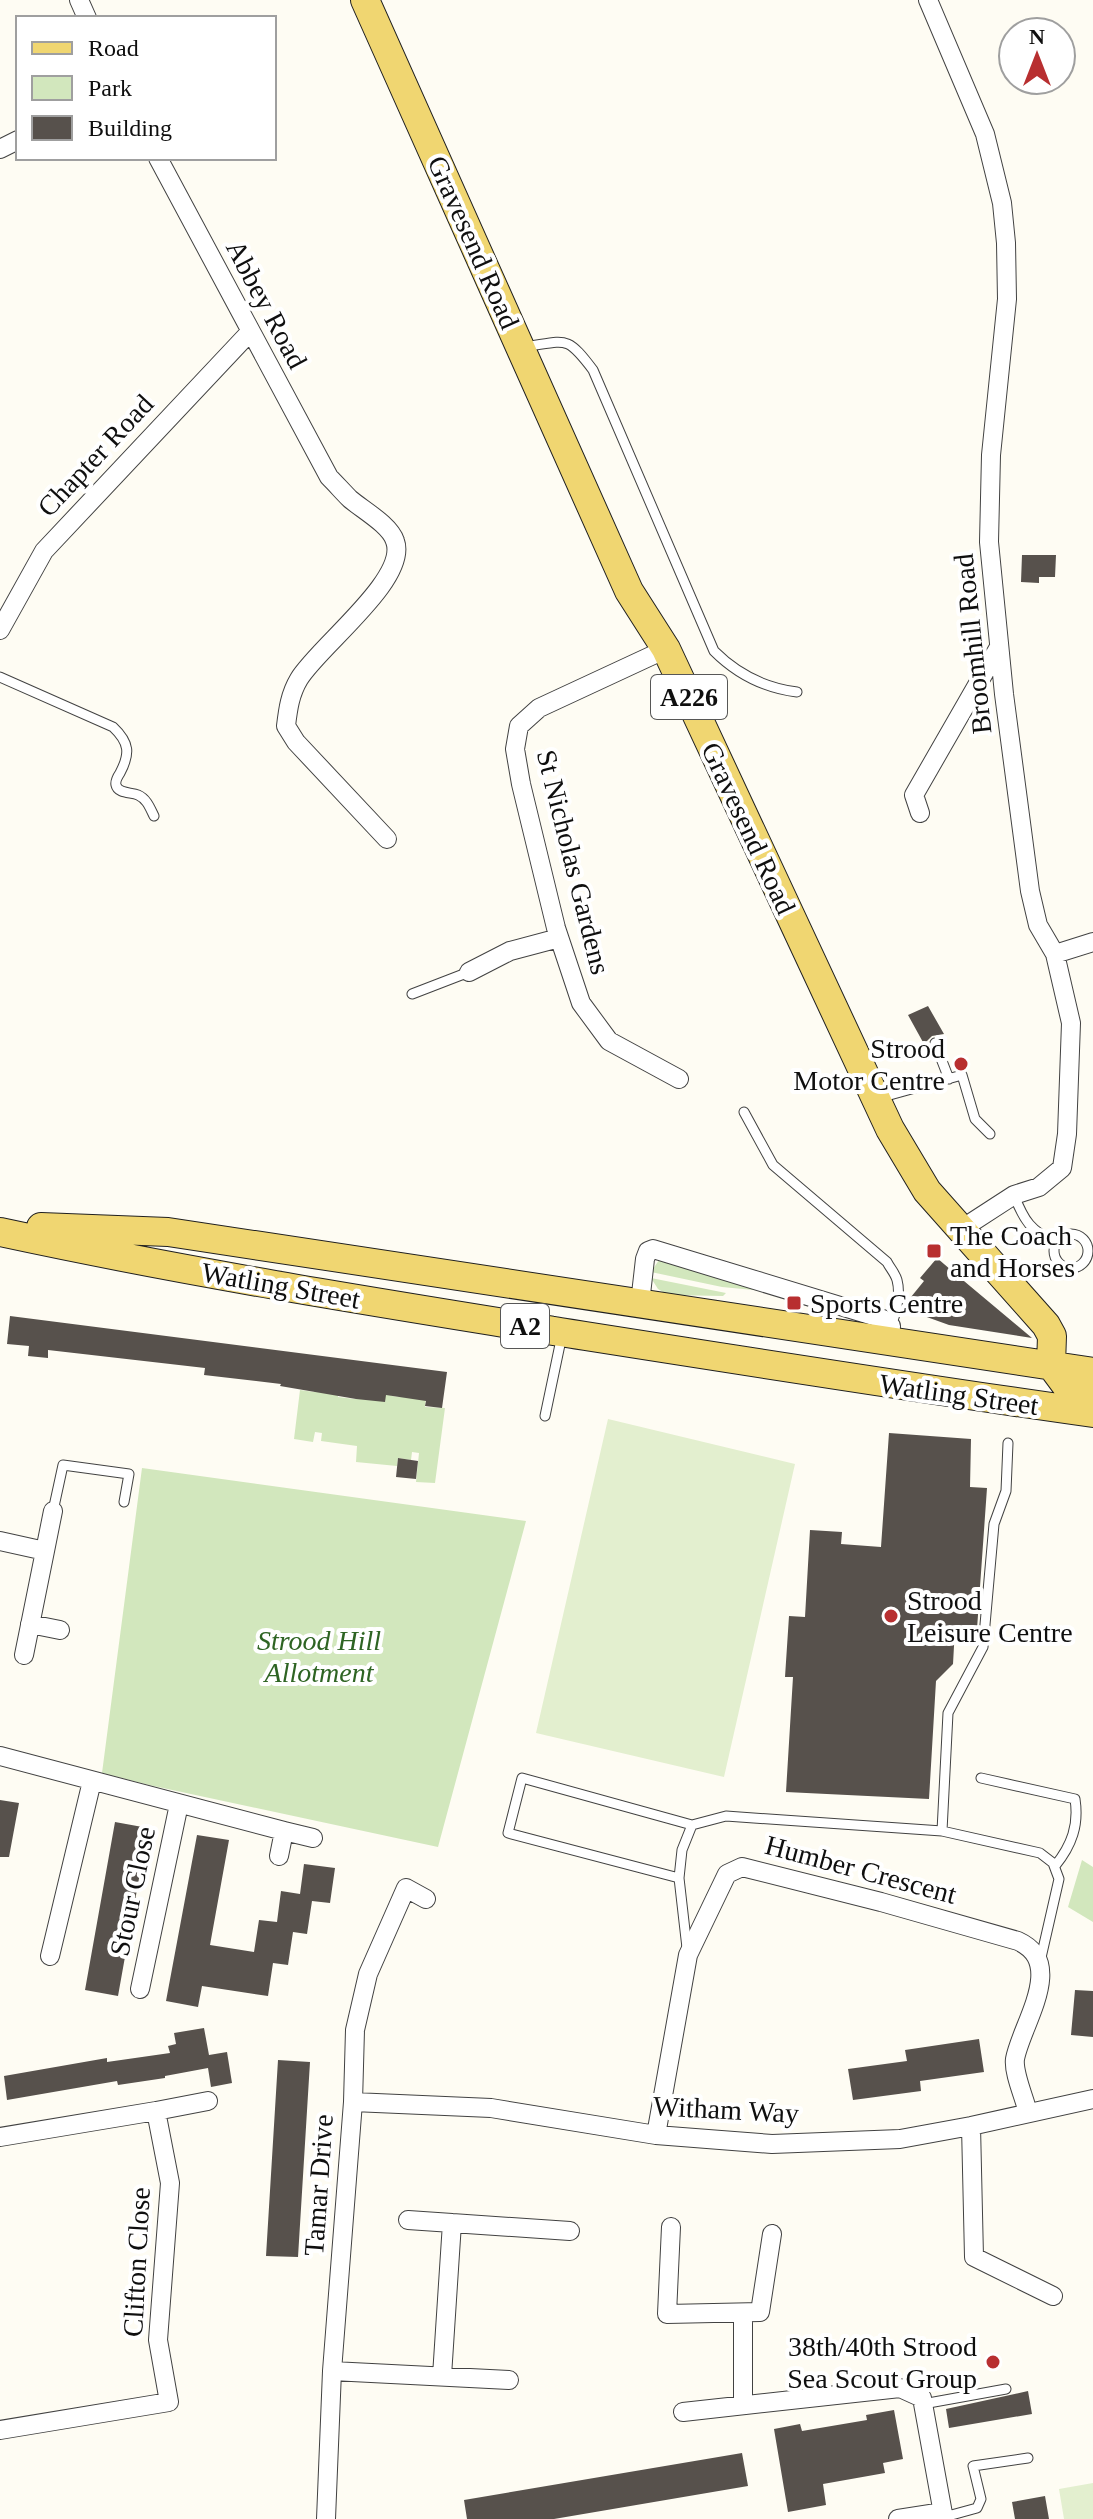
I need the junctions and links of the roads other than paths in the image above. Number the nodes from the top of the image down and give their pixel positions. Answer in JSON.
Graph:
{"nodes":[{"id":1,"x":365,"y":0,"type":"edge"},
{"id":2,"x":928,"y":0,"type":"edge"},
{"id":3,"x":159,"y":160,"type":"edge"},
{"id":4,"x":250,"y":332,"type":"junction"},
{"id":5,"x":521,"y":347,"type":"junction"},
{"id":6,"x":0,"y":630,"type":"edge"},
{"id":7,"x":999,"y":647,"type":"junction"},
{"id":8,"x":666,"y":649,"type":"junction"},
{"id":9,"x":0,"y":677,"type":"edge"},
{"id":10,"x":797,"y":692,"type":"dead end"},
{"id":11,"x":920,"y":813,"type":"dead end"},
{"id":12,"x":154,"y":816,"type":"dead end"},
{"id":13,"x":387,"y":839,"type":"dead end"},
{"id":14,"x":559,"y":938,"type":"junction"},
{"id":15,"x":1093,"y":942,"type":"edge"},
{"id":16,"x":1055,"y":954,"type":"junction"},
{"id":17,"x":469,"y":972,"type":"joint"},
{"id":18,"x":412,"y":994,"type":"dead end"},
{"id":19,"x":935,"y":1043,"type":"dead end"},
{"id":20,"x":679,"y":1079,"type":"dead end"},
{"id":21,"x":949,"y":1079,"type":"junction"},
{"id":22,"x":876,"y":1099,"type":"junction"},
{"id":23,"x":744,"y":1112,"type":"dead end"},
{"id":24,"x":990,"y":1134,"type":"dead end"},
{"id":25,"x":1014,"y":1195,"type":"junction"},
{"id":26,"x":0,"y":1229,"type":"edge"},
{"id":27,"x":960,"y":1230,"type":"junction"},
{"id":28,"x":1056,"y":1243,"type":"dead end"},
{"id":29,"x":398,"y":1267,"type":"junction"},
{"id":30,"x":640,"y":1303,"type":"junction"},
{"id":31,"x":562,"y":1332,"type":"junction"},
{"id":32,"x":890,"y":1334,"type":"junction"},
{"id":33,"x":1051,"y":1365,"type":"junction"},
{"id":34,"x":1093,"y":1372,"type":"edge"},
{"id":35,"x":865,"y":1380,"type":"junction"},
{"id":36,"x":1093,"y":1392,"type":"edge"},
{"id":37,"x":1093,"y":1413,"type":"edge"},
{"id":38,"x":545,"y":1416,"type":"dead end"},
{"id":39,"x":1008,"y":1443,"type":"dead end"},
{"id":40,"x":124,"y":1502,"type":"dead end"},
{"id":41,"x":53,"y":1511,"type":"joint"},
{"id":42,"x":0,"y":1541,"type":"edge"},
{"id":43,"x":45,"y":1551,"type":"junction"},
{"id":44,"x":30,"y":1624,"type":"junction"},
{"id":45,"x":60,"y":1630,"type":"dead end"},
{"id":46,"x":24,"y":1655,"type":"dead end"},
{"id":47,"x":0,"y":1756,"type":"edge"},
{"id":48,"x":981,"y":1778,"type":"dead end"},
{"id":49,"x":92,"y":1781,"type":"junction"},
{"id":50,"x":179,"y":1804,"type":"junction"},
{"id":51,"x":692,"y":1825,"type":"junction"},
{"id":52,"x":284,"y":1831,"type":"junction"},
{"id":53,"x":942,"y":1831,"type":"junction"},
{"id":54,"x":313,"y":1838,"type":"dead end"},
{"id":55,"x":279,"y":1856,"type":"dead end"},
{"id":56,"x":1055,"y":1866,"type":"junction"},
{"id":57,"x":679,"y":1878,"type":"junction"},
{"id":58,"x":426,"y":1899,"type":"dead end"},
{"id":59,"x":688,"y":1955,"type":"junction"},
{"id":60,"x":50,"y":1956,"type":"dead end"},
{"id":61,"x":1039,"y":1966,"type":"junction"},
{"id":62,"x":140,"y":1989,"type":"dead end"},
{"id":63,"x":1093,"y":2099,"type":"edge"},
{"id":64,"x":208,"y":2101,"type":"dead end"},
{"id":65,"x":353,"y":2102,"type":"junction"},
{"id":66,"x":156,"y":2111,"type":"junction"},
{"id":67,"x":1028,"y":2113,"type":"junction"},
{"id":68,"x":971,"y":2126,"type":"junction"},
{"id":69,"x":656,"y":2135,"type":"junction"},
{"id":70,"x":0,"y":2137,"type":"edge"},
{"id":71,"x":408,"y":2220,"type":"dead end"},
{"id":72,"x":452,"y":2223,"type":"junction"},
{"id":73,"x":671,"y":2227,"type":"dead end"},
{"id":74,"x":570,"y":2231,"type":"dead end"},
{"id":75,"x":772,"y":2234,"type":"dead end"},
{"id":76,"x":1053,"y":2296,"type":"dead end"},
{"id":77,"x":743,"y":2313,"type":"junction"},
{"id":78,"x":332,"y":2371,"type":"junction"},
{"id":79,"x":442,"y":2376,"type":"junction"},
{"id":80,"x":509,"y":2380,"type":"dead end"},
{"id":81,"x":1006,"y":2389,"type":"dead end"},
{"id":82,"x":923,"y":2404,"type":"junction"},
{"id":83,"x":743,"y":2405,"type":"junction"},
{"id":84,"x":683,"y":2412,"type":"dead end"},
{"id":85,"x":0,"y":2430,"type":"edge"},
{"id":86,"x":1028,"y":2458,"type":"dead end"},
{"id":87,"x":944,"y":2516,"type":"edge"},
{"id":88,"x":326,"y":2519,"type":"edge"},
{"id":89,"x":898,"y":2519,"type":"edge"}],
"edges":[{"from":1,"to":5,"type":"main road","name":"Gravesend Road","number":"A226"},
{"from":2,"to":7,"type":"street","name":"Broomhill Road"},
{"from":3,"to":4,"type":"street","name":"Abbey Road"},
{"from":4,"to":6,"type":"street","name":"Chapter Road"},
{"from":4,"to":13,"type":"street","name":"Abbey Road"},
{"from":5,"to":8,"type":"main road","name":"Gravesend Road","number":"A226"},
{"from":5,"to":10,"type":"lane"},
{"from":7,"to":11,"type":"street"},
{"from":7,"to":16,"type":"street","name":"Broomhill Road"},
{"from":8,"to":14,"type":"street","name":"St Nicholas Gardens"},
{"from":8,"to":22,"type":"main road","name":"Gravesend Road","number":"A226"},
{"from":9,"to":12,"type":"lane"},
{"from":14,"to":17,"type":"street"},
{"from":14,"to":20,"type":"street","name":"St Nicholas Gardens"},
{"from":15,"to":16,"type":"street"},
{"from":16,"to":25,"type":"street","name":"Broomhill Road"},
{"from":17,"to":18,"type":"lane"},
{"from":19,"to":21,"type":"lane"},
{"from":21,"to":22,"type":"lane"},
{"from":21,"to":24,"type":"lane"},
{"from":22,"to":27,"type":"main road","name":"Gravesend Road","number":"A226"},
{"from":23,"to":32,"type":"lane"},
{"from":25,"to":27,"type":"street","name":"Broomhill Road"},
{"from":25,"to":28,"type":"lane"},
{"from":26,"to":29,"type":"main road","name":"Watling Street","number":"A2"},
{"from":26,"to":31,"type":"main road","name":"Watling Street","number":"A2"},
{"from":27,"to":33,"type":"main road","name":"Gravesend Road","number":"A226"},
{"from":29,"to":30,"type":"main road","name":"Watling Street","number":"A2"},
{"from":29,"to":31,"type":"main road","name":"Watling Street"},
{"from":30,"to":32,"type":"main road","name":"Watling Street","number":"A2"},
{"from":30,"to":32,"type":"street","name":"Watling Street"},
{"from":30,"to":35,"type":"main road","name":"Watling Street"},
{"from":31,"to":35,"type":"main road","name":"Watling Street","number":"A2"},
{"from":31,"to":38,"type":"lane"},
{"from":32,"to":33,"type":"main road","name":"Watling Street","number":"A2"},
{"from":33,"to":34,"type":"main road","number":"A2"},
{"from":33,"to":36,"type":"main road"},
{"from":35,"to":37,"type":"main road","name":"Watling Street","number":"A2"},
{"from":39,"to":53,"type":"lane"},
{"from":40,"to":41,"type":"lane"},
{"from":41,"to":43,"type":"street"},
{"from":42,"to":43,"type":"street"},
{"from":43,"to":44,"type":"street"},
{"from":44,"to":45,"type":"street"},
{"from":44,"to":46,"type":"street"},
{"from":47,"to":49,"type":"street","name":"Stour Close"},
{"from":48,"to":56,"type":"lane"},
{"from":49,"to":50,"type":"street","name":"Stour Close"},
{"from":49,"to":60,"type":"street"},
{"from":50,"to":52,"type":"street","name":"Stour Close"},
{"from":50,"to":62,"type":"street","name":"Stour Close"},
{"from":51,"to":53,"type":"lane"},
{"from":51,"to":57,"type":"lane"},
{"from":51,"to":57,"type":"lane"},
{"from":52,"to":54,"type":"street","name":"Stour Close"},
{"from":52,"to":55,"type":"street"},
{"from":53,"to":56,"type":"lane"},
{"from":56,"to":61,"type":"lane"},
{"from":57,"to":59,"type":"lane"},
{"from":58,"to":65,"type":"street","name":"Tamar Drive"},
{"from":59,"to":61,"type":"street","name":"Humber Crescent"},
{"from":59,"to":69,"type":"street","name":"Humber Crescent"},
{"from":61,"to":67,"type":"street"},
{"from":63,"to":67,"type":"street","name":"Witham Way"},
{"from":64,"to":66,"type":"street"},
{"from":65,"to":69,"type":"street","name":"Witham Way"},
{"from":65,"to":78,"type":"street","name":"Tamar Drive"},
{"from":66,"to":70,"type":"street"},
{"from":66,"to":85,"type":"street","name":"Clifton Close"},
{"from":67,"to":68,"type":"street","name":"Witham Way"},
{"from":68,"to":69,"type":"street","name":"Witham Way"},
{"from":68,"to":76,"type":"street"},
{"from":71,"to":72,"type":"street"},
{"from":72,"to":74,"type":"street"},
{"from":72,"to":79,"type":"street"},
{"from":73,"to":77,"type":"street"},
{"from":75,"to":77,"type":"street"},
{"from":77,"to":83,"type":"street"},
{"from":78,"to":79,"type":"street"},
{"from":78,"to":88,"type":"street","name":"Tamar Drive"},
{"from":79,"to":80,"type":"street"},
{"from":81,"to":82,"type":"lane"},
{"from":82,"to":83,"type":"street"},
{"from":82,"to":87,"type":"street"},
{"from":83,"to":84,"type":"street"},
{"from":86,"to":87,"type":"lane"},
{"from":87,"to":89,"type":"street"}]}
